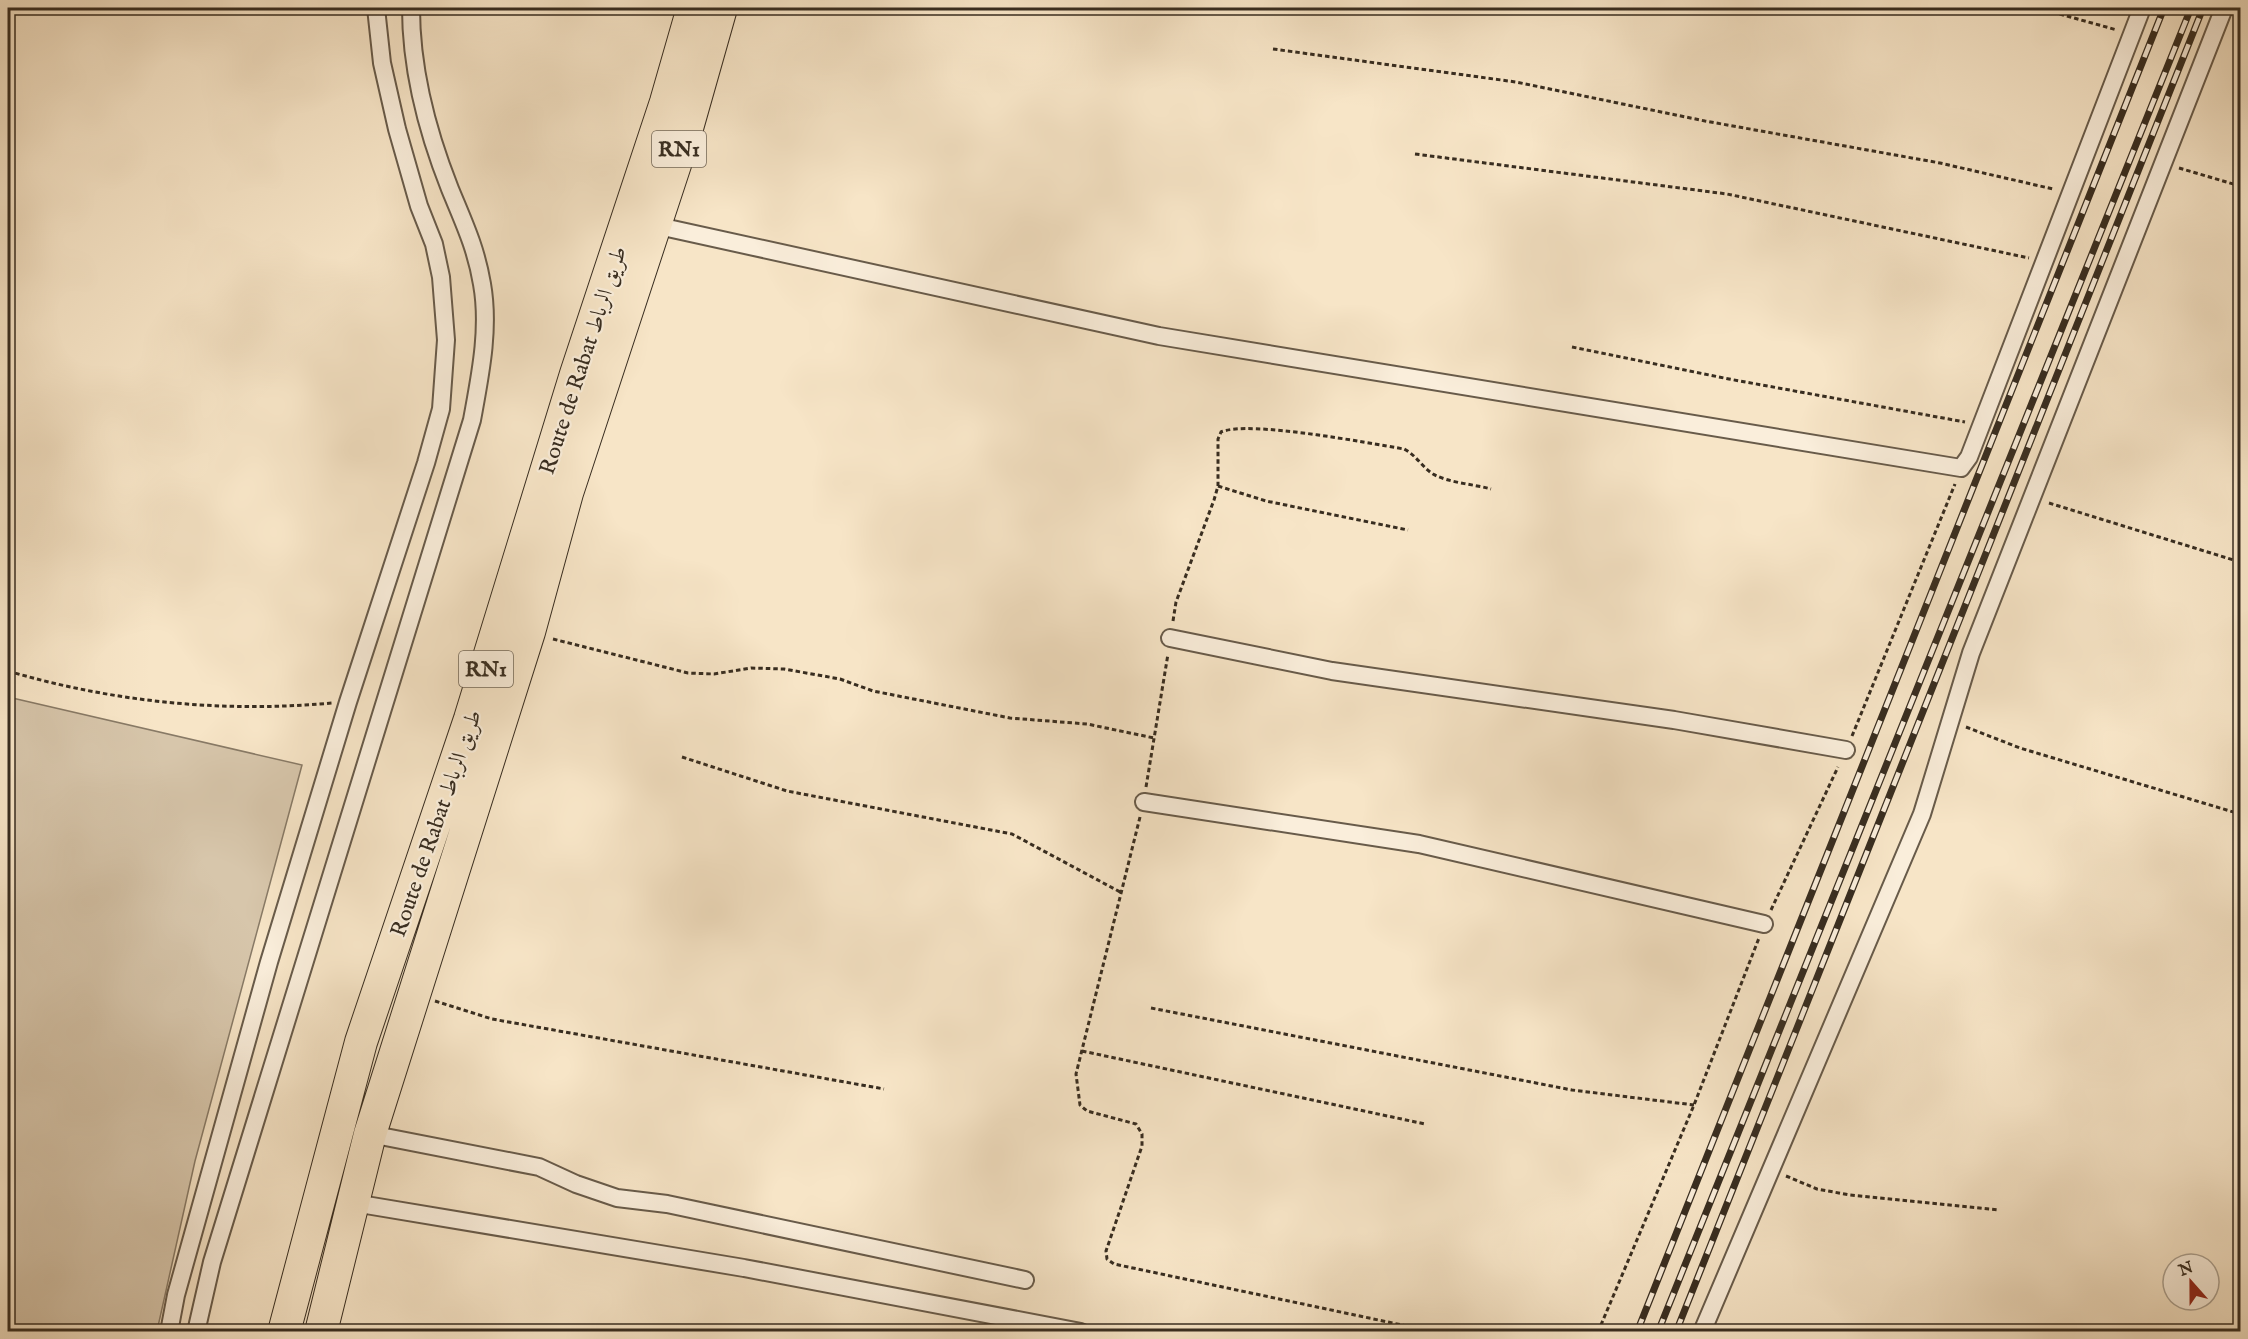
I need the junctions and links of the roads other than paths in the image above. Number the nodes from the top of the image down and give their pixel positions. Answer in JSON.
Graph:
{"nodes":[{"id":1,"x":376,"y":8,"type":"edge"},
{"id":2,"x":411,"y":8,"type":"edge"},
{"id":3,"x":693,"y":8,"type":"edge"},
{"id":4,"x":721,"y":8,"type":"edge"},
{"id":5,"x":2142,"y":8,"type":"edge"},
{"id":6,"x":2224,"y":8,"type":"edge"},
{"id":7,"x":654,"y":225,"type":"junction"},
{"id":8,"x":1170,"y":638,"type":"road end"},
{"id":9,"x":1846,"y":750,"type":"road end"},
{"id":10,"x":1144,"y":802,"type":"road end"},
{"id":11,"x":1764,"y":924,"type":"road end"},
{"id":12,"x":370,"y":1134,"type":"junction"},
{"id":13,"x":354,"y":1203,"type":"junction"},
{"id":14,"x":1025,"y":1280,"type":"dead end"},
{"id":15,"x":287,"y":1331,"type":"edge"},
{"id":16,"x":169,"y":1332,"type":"edge"},
{"id":17,"x":196,"y":1332,"type":"edge"},
{"id":18,"x":321,"y":1332,"type":"edge"},
{"id":19,"x":1081,"y":1332,"type":"edge"},
{"id":20,"x":1702,"y":1332,"type":"edge"}],
"edges":[{"from":1,"to":16,"type":"street"},
{"from":2,"to":17,"type":"street"},
{"from":3,"to":15,"type":"highway","name":"Route de Rabat طريق الرباط","number":"RN1"},
{"from":4,"to":7,"type":"highway","name":"Route de Rabat طريق الرباط","number":"RN1"},
{"from":5,"to":7,"type":"street"},
{"from":6,"to":20,"type":"street"},
{"from":7,"to":12,"type":"highway","name":"Route de Rabat طريق الرباط","number":"RN1"},
{"from":8,"to":9,"type":"street"},
{"from":10,"to":11,"type":"street"},
{"from":12,"to":13,"type":"highway","name":"Route de Rabat طريق الرباط","number":"RN1"},
{"from":12,"to":14,"type":"street"},
{"from":13,"to":18,"type":"highway","name":"Route de Rabat طريق الرباط","number":"RN1"},
{"from":13,"to":19,"type":"street"}]}
